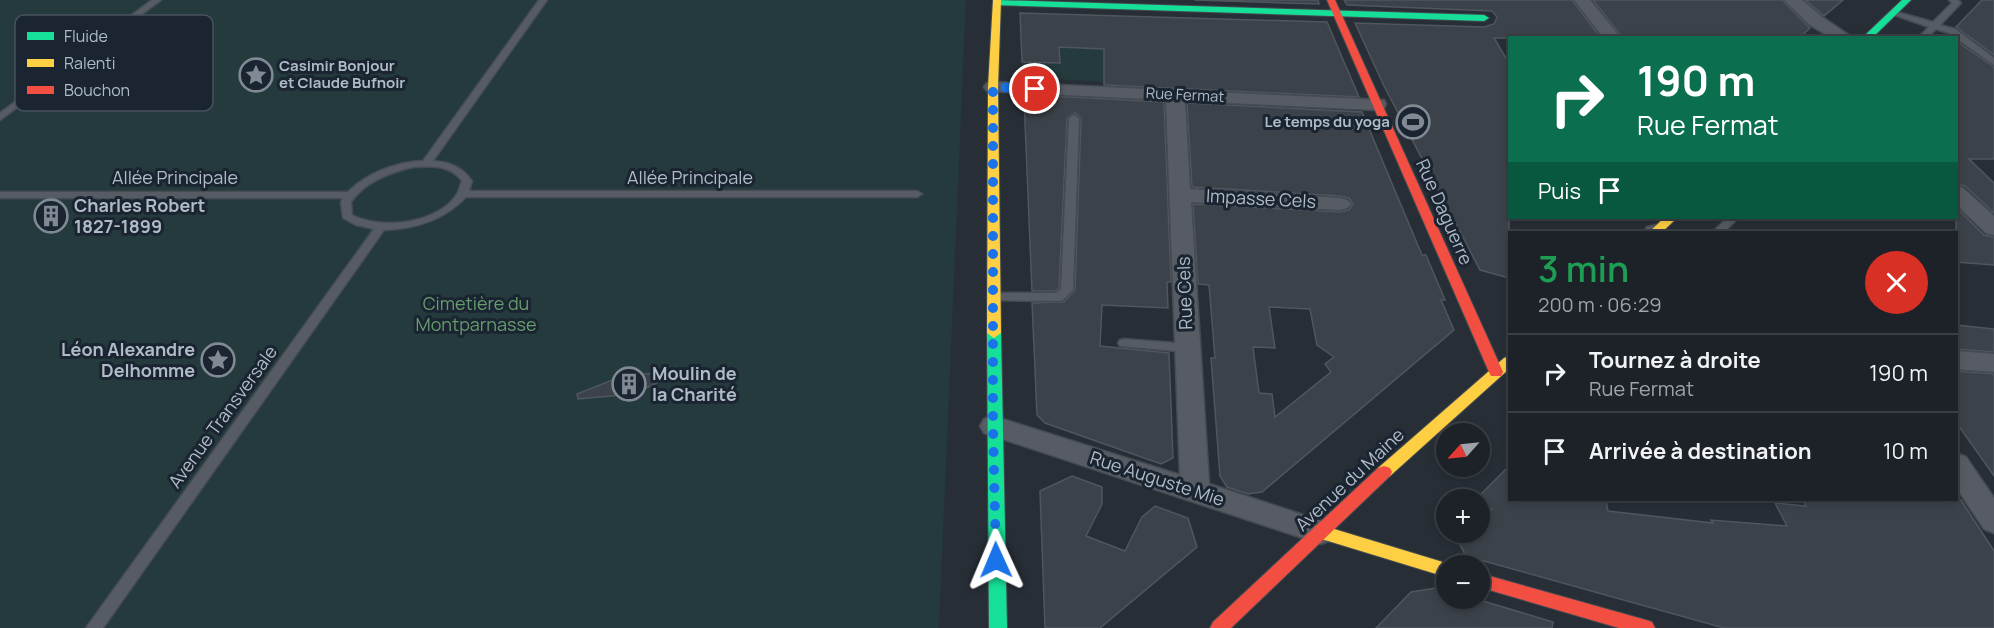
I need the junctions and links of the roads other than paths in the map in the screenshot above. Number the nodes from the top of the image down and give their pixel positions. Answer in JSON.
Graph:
{"nodes":[{"id":1,"x":158,"y":0,"type":"edge"},
{"id":2,"x":543,"y":0,"type":"edge"},
{"id":3,"x":1331,"y":0,"type":"edge"},
{"id":4,"x":1582,"y":0,"type":"edge"},
{"id":5,"x":1792,"y":0,"type":"edge"},
{"id":6,"x":1907,"y":0,"type":"edge"},
{"id":7,"x":1953,"y":0,"type":"edge"},
{"id":8,"x":997,"y":1,"type":"edge"},
{"id":9,"x":1893,"y":13,"type":"junction"},
{"id":10,"x":1336,"y":14,"type":"junction"},
{"id":11,"x":138,"y":15,"type":"edge"},
{"id":12,"x":1484,"y":18,"type":"dead end"},
{"id":13,"x":1934,"y":26,"type":"junction"},
{"id":14,"x":1611,"y":36,"type":"edge"},
{"id":15,"x":1842,"y":36,"type":"edge"},
{"id":16,"x":1868,"y":36,"type":"edge"},
{"id":17,"x":1924,"y":36,"type":"edge"},
{"id":18,"x":1958,"y":36,"type":"edge"},
{"id":19,"x":1958,"y":36,"type":"edge"},
{"id":20,"x":1994,"y":62,"type":"edge"},
{"id":21,"x":993,"y":87,"type":"junction"},
{"id":22,"x":1175,"y":95,"type":"junction"},
{"id":23,"x":1377,"y":104,"type":"junction"},
{"id":24,"x":15,"y":106,"type":"edge"},
{"id":25,"x":0,"y":117,"type":"edge"},
{"id":26,"x":1074,"y":118,"type":"dead end"},
{"id":27,"x":426,"y":163,"type":"junction"},
{"id":28,"x":917,"y":194,"type":"dead end"},
{"id":29,"x":1958,"y":194,"type":"edge"},
{"id":30,"x":0,"y":195,"type":"edge"},
{"id":31,"x":350,"y":195,"type":"junction"},
{"id":32,"x":463,"y":195,"type":"junction"},
{"id":33,"x":1181,"y":195,"type":"junction"},
{"id":34,"x":1340,"y":204,"type":"dead end"},
{"id":35,"x":1670,"y":219,"type":"edge"},
{"id":36,"x":1732,"y":219,"type":"edge"},
{"id":37,"x":380,"y":228,"type":"junction"},
{"id":38,"x":1994,"y":228,"type":"edge"},
{"id":39,"x":1656,"y":231,"type":"edge"},
{"id":40,"x":1719,"y":231,"type":"edge"},
{"id":41,"x":993,"y":297,"type":"junction"},
{"id":42,"x":1124,"y":343,"type":"dead end"},
{"id":43,"x":1187,"y":348,"type":"junction"},
{"id":44,"x":1958,"y":360,"type":"edge"},
{"id":45,"x":1508,"y":362,"type":"edge"},
{"id":46,"x":1994,"y":363,"type":"edge"},
{"id":47,"x":1496,"y":372,"type":"junction"},
{"id":48,"x":993,"y":426,"type":"junction"},
{"id":49,"x":1958,"y":467,"type":"edge"},
{"id":50,"x":1195,"y":492,"type":"junction"},
{"id":51,"x":1994,"y":521,"type":"edge"},
{"id":52,"x":1321,"y":532,"type":"junction"},
{"id":53,"x":1436,"y":567,"type":"edge"},
{"id":54,"x":1490,"y":583,"type":"edge"},
{"id":55,"x":94,"y":628,"type":"edge"},
{"id":56,"x":998,"y":628,"type":"edge"},
{"id":57,"x":1219,"y":628,"type":"edge"},
{"id":58,"x":1646,"y":628,"type":"edge"}],
"edges":[{"from":1,"to":11,"type":"lane"},
{"from":2,"to":27,"type":"lane"},
{"from":3,"to":10,"type":"main road","name":"Rue Daguerre"},
{"from":4,"to":14,"type":"street"},
{"from":5,"to":15,"type":"street"},
{"from":6,"to":9,"type":"main road"},
{"from":7,"to":13,"type":"lane"},
{"from":8,"to":10,"type":"main road"},
{"from":8,"to":21,"type":"main road"},
{"from":9,"to":13,"type":"lane"},
{"from":9,"to":16,"type":"main road"},
{"from":10,"to":12,"type":"main road"},
{"from":10,"to":23,"type":"main road","name":"Rue Daguerre"},
{"from":13,"to":17,"type":"lane"},
{"from":13,"to":19,"type":"lane"},
{"from":18,"to":20,"type":"lane"},
{"from":21,"to":22,"type":"street","name":"Rue Fermat"},
{"from":21,"to":41,"type":"main road"},
{"from":22,"to":23,"type":"street","name":"Rue Fermat"},
{"from":22,"to":33,"type":"street","name":"Rue Cels"},
{"from":23,"to":47,"type":"main road","name":"Rue Daguerre"},
{"from":24,"to":25,"type":"lane"},
{"from":26,"to":41,"type":"lane"},
{"from":27,"to":31,"type":"lane"},
{"from":27,"to":32,"type":"lane"},
{"from":28,"to":32,"type":"lane","name":"Allée Principale"},
{"from":29,"to":38,"type":"street"},
{"from":30,"to":31,"type":"lane","name":"Allée Principale"},
{"from":31,"to":37,"type":"lane"},
{"from":32,"to":37,"type":"lane"},
{"from":33,"to":34,"type":"street","name":"Impasse Cels"},
{"from":33,"to":43,"type":"street","name":"Rue Cels"},
{"from":35,"to":39,"type":"main road"},
{"from":36,"to":40,"type":"lane"},
{"from":37,"to":55,"type":"lane","name":"Avenue Transversale"},
{"from":41,"to":48,"type":"main road"},
{"from":42,"to":43,"type":"lane"},
{"from":43,"to":50,"type":"street","name":"Rue Cels"},
{"from":44,"to":46,"type":"street"},
{"from":45,"to":47,"type":"main road","name":"Avenue du Maine"},
{"from":47,"to":52,"type":"main road","name":"Avenue du Maine"},
{"from":48,"to":50,"type":"street","name":"Rue Auguste Mie"},
{"from":48,"to":56,"type":"main road"},
{"from":49,"to":51,"type":"street"},
{"from":50,"to":52,"type":"street","name":"Rue Auguste Mie"},
{"from":52,"to":53,"type":"main road"},
{"from":52,"to":57,"type":"main road","name":"Avenue du Maine"},
{"from":54,"to":58,"type":"main road"}]}
